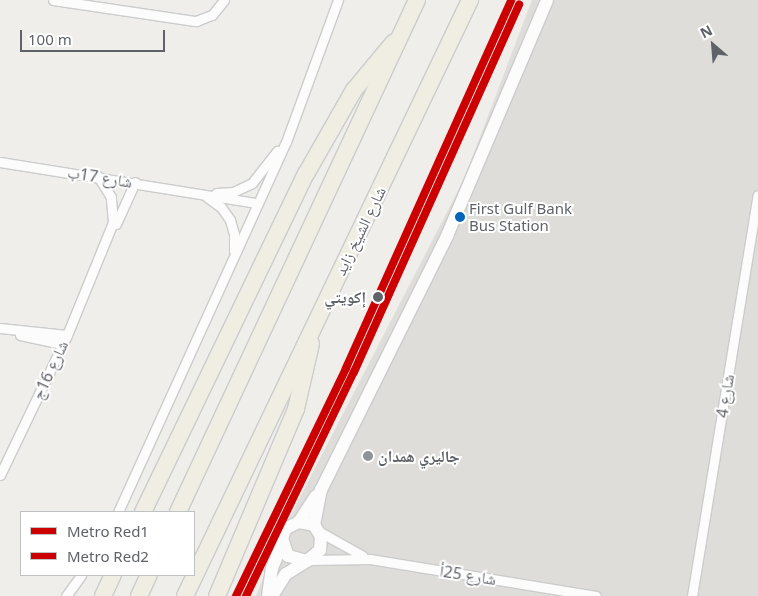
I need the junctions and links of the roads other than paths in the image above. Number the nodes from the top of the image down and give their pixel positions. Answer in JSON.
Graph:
{"nodes":[{"id":1,"x":53,"y":0,"type":"edge"},
{"id":2,"x":224,"y":0,"type":"edge"},
{"id":3,"x":338,"y":0,"type":"edge"},
{"id":4,"x":417,"y":0,"type":"edge"},
{"id":5,"x":470,"y":0,"type":"edge"},
{"id":6,"x":547,"y":0,"type":"edge"},
{"id":7,"x":402,"y":34,"type":"junction"},
{"id":8,"x":292,"y":129,"type":"junction"},
{"id":9,"x":0,"y":162,"type":"edge"},
{"id":10,"x":98,"y":176,"type":"junction"},
{"id":11,"x":135,"y":182,"type":"junction"},
{"id":12,"x":200,"y":193,"type":"junction"},
{"id":13,"x":758,"y":195,"type":"edge"},
{"id":14,"x":257,"y":203,"type":"junction"},
{"id":15,"x":233,"y":258,"type":"junction"},
{"id":16,"x":97,"y":262,"type":"junction"},
{"id":17,"x":313,"y":328,"type":"junction"},
{"id":18,"x":0,"y":329,"type":"edge"},
{"id":19,"x":67,"y":335,"type":"junction"},
{"id":20,"x":62,"y":344,"type":"junction"},
{"id":21,"x":0,"y":475,"type":"edge"},
{"id":22,"x":321,"y":490,"type":"junction"},
{"id":23,"x":118,"y":511,"type":"edge"},
{"id":24,"x":143,"y":511,"type":"edge"},
{"id":25,"x":178,"y":511,"type":"edge"},
{"id":26,"x":298,"y":522,"type":"junction"},
{"id":27,"x":317,"y":528,"type":"junction"},
{"id":28,"x":282,"y":544,"type":"junction"},
{"id":29,"x":370,"y":558,"type":"junction"},
{"id":30,"x":308,"y":561,"type":"junction"},
{"id":31,"x":195,"y":575,"type":"edge"},
{"id":32,"x":80,"y":576,"type":"edge"},
{"id":33,"x":113,"y":576,"type":"edge"},
{"id":34,"x":148,"y":576,"type":"edge"},
{"id":35,"x":195,"y":576,"type":"edge"},
{"id":36,"x":533,"y":585,"type":"junction"},
{"id":37,"x":562,"y":590,"type":"junction"},
{"id":38,"x":66,"y":596,"type":"edge"},
{"id":39,"x":103,"y":596,"type":"edge"},
{"id":40,"x":139,"y":596,"type":"edge"},
{"id":41,"x":185,"y":596,"type":"edge"},
{"id":42,"x":217,"y":596,"type":"edge"},
{"id":43,"x":268,"y":596,"type":"edge"},
{"id":44,"x":272,"y":596,"type":"edge"},
{"id":45,"x":531,"y":596,"type":"edge"},
{"id":46,"x":553,"y":596,"type":"edge"},
{"id":47,"x":596,"y":596,"type":"edge"},
{"id":48,"x":692,"y":596,"type":"edge"}],
"edges":[{"from":1,"to":2,"type":"street"},
{"from":3,"to":8,"type":"street"},
{"from":4,"to":7,"type":"highway"},
{"from":5,"to":17,"type":"highway","name":"شارع الشيخ زايد"},
{"from":6,"to":22,"type":"street"},
{"from":7,"to":24,"type":"highway"},
{"from":7,"to":25,"type":"highway"},
{"from":8,"to":12,"type":"street","name":"شارع 17ب"},
{"from":8,"to":14,"type":"street"},
{"from":9,"to":10,"type":"street","name":"شارع 17ب"},
{"from":10,"to":11,"type":"street","name":"شارع 17ب"},
{"from":10,"to":16,"type":"street","name":"شارع 16ج"},
{"from":11,"to":12,"type":"street","name":"شارع 17ب"},
{"from":11,"to":16,"type":"street","name":"شارع 16ج"},
{"from":12,"to":14,"type":"street","name":"شارع 17ب"},
{"from":12,"to":15,"type":"street","name":"شارع 17ب"},
{"from":13,"to":48,"type":"street","name":"شارع 4"},
{"from":14,"to":15,"type":"street"},
{"from":15,"to":23,"type":"street"},
{"from":16,"to":19,"type":"street","name":"شارع 16ج"},
{"from":17,"to":31,"type":"highway","name":"شارع الشيخ زايد"},
{"from":17,"to":42,"type":"highway"},
{"from":18,"to":19,"type":"street"},
{"from":18,"to":20,"type":"street"},
{"from":19,"to":20,"type":"street","name":"شارع 16ج"},
{"from":20,"to":21,"type":"street","name":"شارع 16ج"},
{"from":22,"to":26,"type":"street"},
{"from":22,"to":27,"type":"street"},
{"from":26,"to":27,"type":"street"},
{"from":26,"to":28,"type":"street"},
{"from":27,"to":29,"type":"street"},
{"from":27,"to":30,"type":"street"},
{"from":28,"to":30,"type":"street"},
{"from":28,"to":43,"type":"street"},
{"from":29,"to":30,"type":"street"},
{"from":29,"to":36,"type":"street","name":"شارع 25أ"},
{"from":30,"to":44,"type":"street"},
{"from":32,"to":38,"type":"street"},
{"from":33,"to":39,"type":"highway"},
{"from":34,"to":40,"type":"highway"},
{"from":35,"to":41,"type":"highway","name":"شارع الشيخ زايد"},
{"from":36,"to":37,"type":"street","name":"شارع 25أ"},
{"from":36,"to":45,"type":"street"},
{"from":37,"to":46,"type":"street"},
{"from":37,"to":47,"type":"street","name":"شارع 25أ"}]}
